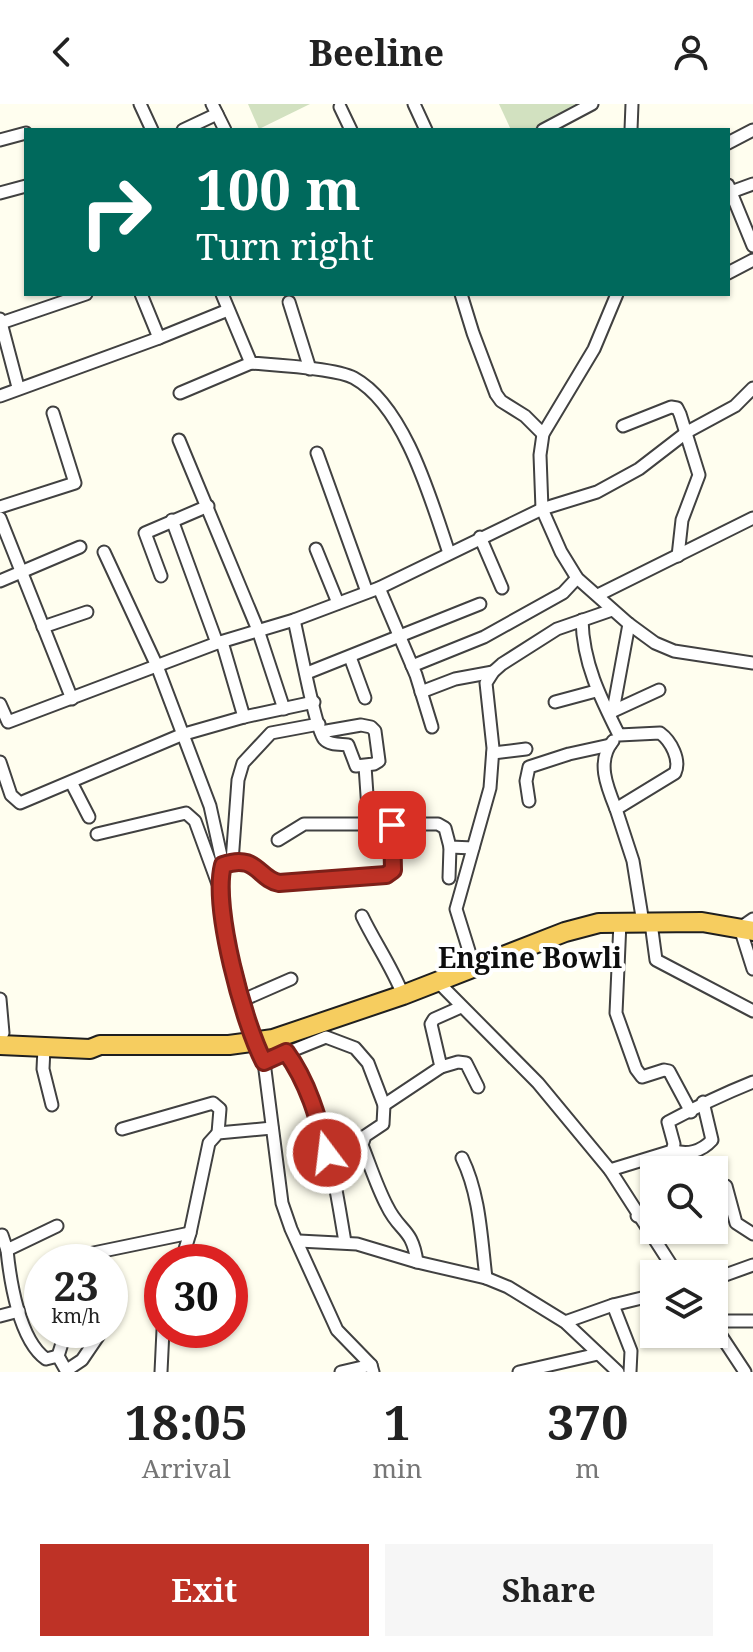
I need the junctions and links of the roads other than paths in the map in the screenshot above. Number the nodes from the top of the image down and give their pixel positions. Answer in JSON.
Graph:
{"nodes":[{"id":1,"x":140,"y":104,"type":"edge"},
{"id":2,"x":414,"y":104,"type":"edge"},
{"id":3,"x":592,"y":104,"type":"edge"},
{"id":4,"x":632,"y":104,"type":"edge"},
{"id":5,"x":340,"y":107,"type":"dead end"},
{"id":6,"x":215,"y":109,"type":"edge"},
{"id":7,"x":151,"y":128,"type":"edge"},
{"id":8,"x":186,"y":128,"type":"edge"},
{"id":9,"x":224,"y":128,"type":"edge"},
{"id":10,"x":350,"y":128,"type":"edge"},
{"id":11,"x":425,"y":128,"type":"edge"},
{"id":12,"x":547,"y":128,"type":"edge"},
{"id":13,"x":631,"y":128,"type":"edge"},
{"id":14,"x":753,"y":130,"type":"edge"},
{"id":15,"x":24,"y":134,"type":"edge"},
{"id":16,"x":0,"y":140,"type":"edge"},
{"id":17,"x":730,"y":142,"type":"edge"},
{"id":18,"x":753,"y":184,"type":"edge"},
{"id":19,"x":24,"y":187,"type":"edge"},
{"id":20,"x":730,"y":189,"type":"edge"},
{"id":21,"x":0,"y":193,"type":"edge"},
{"id":22,"x":753,"y":246,"type":"edge"},
{"id":23,"x":753,"y":260,"type":"edge"},
{"id":24,"x":730,"y":272,"type":"edge"},
{"id":25,"x":142,"y":296,"type":"edge"},
{"id":26,"x":223,"y":296,"type":"edge"},
{"id":27,"x":462,"y":296,"type":"edge"},
{"id":28,"x":616,"y":296,"type":"edge"},
{"id":29,"x":60,"y":298,"type":"edge"},
{"id":30,"x":289,"y":302,"type":"dead end"},
{"id":31,"x":228,"y":310,"type":"junction"},
{"id":32,"x":1,"y":320,"type":"edge"},
{"id":33,"x":159,"y":338,"type":"junction"},
{"id":34,"x":251,"y":363,"type":"junction"},
{"id":35,"x":310,"y":369,"type":"junction"},
{"id":36,"x":18,"y":387,"type":"junction"},
{"id":37,"x":753,"y":388,"type":"edge"},
{"id":38,"x":180,"y":393,"type":"dead end"},
{"id":39,"x":0,"y":396,"type":"edge"},
{"id":40,"x":53,"y":413,"type":"dead end"},
{"id":41,"x":623,"y":426,"type":"dead end"},
{"id":42,"x":687,"y":432,"type":"junction"},
{"id":43,"x":543,"y":434,"type":"junction"},
{"id":44,"x":179,"y":440,"type":"dead end"},
{"id":45,"x":317,"y":453,"type":"dead end"},
{"id":46,"x":208,"y":506,"type":"junction"},
{"id":47,"x":0,"y":507,"type":"edge"},
{"id":48,"x":542,"y":509,"type":"junction"},
{"id":49,"x":0,"y":518,"type":"edge"},
{"id":50,"x":753,"y":518,"type":"edge"},
{"id":51,"x":172,"y":520,"type":"junction"},
{"id":52,"x":480,"y":537,"type":"junction"},
{"id":53,"x":80,"y":547,"type":"dead end"},
{"id":54,"x":316,"y":549,"type":"dead end"},
{"id":55,"x":104,"y":552,"type":"dead end"},
{"id":56,"x":449,"y":553,"type":"junction"},
{"id":57,"x":678,"y":556,"type":"junction"},
{"id":58,"x":22,"y":573,"type":"junction"},
{"id":59,"x":161,"y":576,"type":"dead end"},
{"id":60,"x":577,"y":578,"type":"junction"},
{"id":61,"x":0,"y":581,"type":"edge"},
{"id":62,"x":502,"y":588,"type":"dead end"},
{"id":63,"x":373,"y":590,"type":"junction"},
{"id":64,"x":598,"y":595,"type":"junction"},
{"id":65,"x":338,"y":603,"type":"junction"},
{"id":66,"x":480,"y":604,"type":"dead end"},
{"id":67,"x":612,"y":610,"type":"junction"},
{"id":68,"x":87,"y":612,"type":"dead end"},
{"id":69,"x":294,"y":620,"type":"junction"},
{"id":70,"x":582,"y":620,"type":"junction"},
{"id":71,"x":629,"y":624,"type":"junction"},
{"id":72,"x":43,"y":627,"type":"junction"},
{"id":73,"x":258,"y":630,"type":"junction"},
{"id":74,"x":400,"y":638,"type":"junction"},
{"id":75,"x":219,"y":643,"type":"junction"},
{"id":76,"x":350,"y":657,"type":"junction"},
{"id":77,"x":753,"y":663,"type":"edge"},
{"id":78,"x":157,"y":666,"type":"junction"},
{"id":79,"x":412,"y":666,"type":"junction"},
{"id":80,"x":493,"y":672,"type":"junction"},
{"id":81,"x":307,"y":673,"type":"junction"},
{"id":82,"x":659,"y":690,"type":"dead end"},
{"id":83,"x":596,"y":691,"type":"junction"},
{"id":84,"x":421,"y":692,"type":"junction"},
{"id":85,"x":365,"y":698,"type":"dead end"},
{"id":86,"x":72,"y":699,"type":"junction"},
{"id":87,"x":314,"y":702,"type":"junction"},
{"id":88,"x":555,"y":702,"type":"dead end"},
{"id":89,"x":0,"y":704,"type":"edge"},
{"id":90,"x":284,"y":709,"type":"junction"},
{"id":91,"x":611,"y":712,"type":"junction"},
{"id":92,"x":244,"y":717,"type":"junction"},
{"id":93,"x":4,"y":724,"type":"edge"},
{"id":94,"x":432,"y":727,"type":"dead end"},
{"id":95,"x":320,"y":728,"type":"junction"},
{"id":96,"x":181,"y":735,"type":"junction"},
{"id":97,"x":619,"y":735,"type":"junction"},
{"id":98,"x":610,"y":745,"type":"junction"},
{"id":99,"x":526,"y":749,"type":"dead end"},
{"id":100,"x":493,"y":753,"type":"junction"},
{"id":101,"x":0,"y":762,"type":"edge"},
{"id":102,"x":365,"y":766,"type":"junction"},
{"id":103,"x":71,"y":782,"type":"junction"},
{"id":104,"x":529,"y":801,"type":"dead end"},
{"id":105,"x":616,"y":809,"type":"junction"},
{"id":106,"x":89,"y":817,"type":"dead end"},
{"id":107,"x":369,"y":824,"type":"junction"},
{"id":108,"x":392,"y":825,"type":"junction"},
{"id":109,"x":97,"y":834,"type":"dead end"},
{"id":110,"x":278,"y":840,"type":"dead end"},
{"id":111,"x":450,"y":847,"type":"junction"},
{"id":112,"x":473,"y":848,"type":"junction"},
{"id":113,"x":228,"y":864,"type":"junction"},
{"id":114,"x":449,"y":878,"type":"dead end"},
{"id":115,"x":221,"y":890,"type":"junction"},
{"id":116,"x":362,"y":916,"type":"dead end"},
{"id":117,"x":620,"y":922,"type":"junction"},
{"id":118,"x":647,"y":923,"type":"junction"},
{"id":119,"x":749,"y":926,"type":"edge"},
{"id":120,"x":474,"y":967,"type":"junction"},
{"id":121,"x":753,"y":969,"type":"edge"},
{"id":122,"x":291,"y":979,"type":"dead end"},
{"id":123,"x":438,"y":982,"type":"junction"},
{"id":124,"x":403,"y":995,"type":"junction"},
{"id":125,"x":0,"y":999,"type":"edge"},
{"id":126,"x":243,"y":1000,"type":"junction"},
{"id":127,"x":461,"y":1007,"type":"junction"},
{"id":128,"x":753,"y":1011,"type":"edge"},
{"id":129,"x":1,"y":1037,"type":"edge"},
{"id":130,"x":254,"y":1043,"type":"junction"},
{"id":131,"x":100,"y":1045,"type":"junction"},
{"id":132,"x":44,"y":1048,"type":"junction"},
{"id":133,"x":286,"y":1052,"type":"junction"},
{"id":134,"x":264,"y":1062,"type":"junction"},
{"id":135,"x":441,"y":1067,"type":"junction"},
{"id":136,"x":753,"y":1082,"type":"edge"},
{"id":137,"x":478,"y":1087,"type":"dead end"},
{"id":138,"x":703,"y":1102,"type":"junction"},
{"id":139,"x":52,"y":1105,"type":"dead end"},
{"id":140,"x":384,"y":1105,"type":"junction"},
{"id":141,"x":691,"y":1112,"type":"junction"},
{"id":142,"x":272,"y":1128,"type":"junction"},
{"id":143,"x":122,"y":1129,"type":"dead end"},
{"id":144,"x":218,"y":1133,"type":"junction"},
{"id":145,"x":673,"y":1150,"type":"junction"},
{"id":146,"x":462,"y":1158,"type":"dead end"},
{"id":147,"x":610,"y":1170,"type":"junction"},
{"id":148,"x":728,"y":1193,"type":"edge"},
{"id":149,"x":640,"y":1215,"type":"edge"},
{"id":150,"x":637,"y":1216,"type":"junction"},
{"id":151,"x":57,"y":1226,"type":"dead end"},
{"id":152,"x":190,"y":1233,"type":"junction"},
{"id":153,"x":753,"y":1234,"type":"edge"},
{"id":154,"x":2,"y":1235,"type":"dead end"},
{"id":155,"x":299,"y":1241,"type":"junction"},
{"id":156,"x":345,"y":1242,"type":"junction"},
{"id":157,"x":187,"y":1244,"type":"edge"},
{"id":158,"x":128,"y":1246,"type":"edge"},
{"id":159,"x":7,"y":1250,"type":"junction"},
{"id":160,"x":667,"y":1260,"type":"edge"},
{"id":161,"x":417,"y":1262,"type":"junction"},
{"id":162,"x":753,"y":1265,"type":"edge"},
{"id":163,"x":728,"y":1274,"type":"edge"},
{"id":164,"x":486,"y":1278,"type":"junction"},
{"id":165,"x":640,"y":1298,"type":"edge"},
{"id":166,"x":613,"y":1305,"type":"junction"},
{"id":167,"x":19,"y":1311,"type":"junction"},
{"id":168,"x":0,"y":1316,"type":"edge"},
{"id":169,"x":753,"y":1321,"type":"edge"},
{"id":170,"x":565,"y":1322,"type":"junction"},
{"id":171,"x":728,"y":1322,"type":"edge"},
{"id":172,"x":728,"y":1345,"type":"edge"},
{"id":173,"x":60,"y":1348,"type":"edge"},
{"id":174,"x":90,"y":1348,"type":"edge"},
{"id":175,"x":162,"y":1348,"type":"edge"},
{"id":176,"x":598,"y":1354,"type":"junction"},
{"id":177,"x":58,"y":1356,"type":"junction"},
{"id":178,"x":574,"y":1366,"type":"edge"},
{"id":179,"x":372,"y":1369,"type":"edge"},
{"id":180,"x":67,"y":1371,"type":"edge"},
{"id":181,"x":161,"y":1372,"type":"edge"},
{"id":182,"x":341,"y":1372,"type":"edge"},
{"id":183,"x":519,"y":1372,"type":"edge"},
{"id":184,"x":618,"y":1372,"type":"edge"},
{"id":185,"x":630,"y":1372,"type":"edge"},
{"id":186,"x":745,"y":1372,"type":"edge"}],
"edges":[{"from":1,"to":7,"type":"street"},
{"from":2,"to":11,"type":"street"},
{"from":3,"to":12,"type":"street"},
{"from":4,"to":13,"type":"street"},
{"from":5,"to":10,"type":"street"},
{"from":6,"to":8,"type":"street"},
{"from":6,"to":9,"type":"street"},
{"from":14,"to":17,"type":"street"},
{"from":15,"to":16,"type":"street"},
{"from":18,"to":20,"type":"street"},
{"from":19,"to":21,"type":"street"},
{"from":20,"to":22,"type":"street"},
{"from":23,"to":24,"type":"street"},
{"from":25,"to":33,"type":"street"},
{"from":26,"to":31,"type":"street"},
{"from":27,"to":43,"type":"street"},
{"from":28,"to":43,"type":"street"},
{"from":29,"to":32,"type":"street"},
{"from":30,"to":35,"type":"street"},
{"from":31,"to":33,"type":"street"},
{"from":31,"to":34,"type":"street"},
{"from":32,"to":36,"type":"street"},
{"from":33,"to":36,"type":"street"},
{"from":34,"to":35,"type":"street"},
{"from":34,"to":38,"type":"street"},
{"from":35,"to":56,"type":"street"},
{"from":36,"to":39,"type":"street"},
{"from":37,"to":42,"type":"street"},
{"from":40,"to":47,"type":"street"},
{"from":41,"to":42,"type":"street"},
{"from":42,"to":48,"type":"street"},
{"from":42,"to":57,"type":"street"},
{"from":43,"to":48,"type":"street"},
{"from":44,"to":46,"type":"street"},
{"from":45,"to":63,"type":"street"},
{"from":46,"to":51,"type":"street"},
{"from":46,"to":73,"type":"street"},
{"from":48,"to":52,"type":"street"},
{"from":48,"to":60,"type":"street"},
{"from":49,"to":58,"type":"street"},
{"from":50,"to":57,"type":"street"},
{"from":51,"to":59,"type":"street"},
{"from":51,"to":75,"type":"street"},
{"from":52,"to":56,"type":"street"},
{"from":52,"to":62,"type":"street"},
{"from":53,"to":58,"type":"street"},
{"from":54,"to":65,"type":"street"},
{"from":55,"to":78,"type":"street"},
{"from":56,"to":63,"type":"street"},
{"from":57,"to":64,"type":"street"},
{"from":58,"to":61,"type":"street"},
{"from":58,"to":72,"type":"street"},
{"from":60,"to":64,"type":"street"},
{"from":60,"to":79,"type":"street"},
{"from":63,"to":65,"type":"street"},
{"from":63,"to":74,"type":"street"},
{"from":64,"to":67,"type":"street"},
{"from":65,"to":69,"type":"street"},
{"from":66,"to":74,"type":"street"},
{"from":67,"to":70,"type":"street"},
{"from":67,"to":71,"type":"street"},
{"from":68,"to":72,"type":"street"},
{"from":69,"to":73,"type":"street"},
{"from":69,"to":81,"type":"street"},
{"from":70,"to":80,"type":"street"},
{"from":70,"to":83,"type":"street"},
{"from":71,"to":77,"type":"street"},
{"from":71,"to":91,"type":"street"},
{"from":72,"to":86,"type":"street"},
{"from":73,"to":75,"type":"street"},
{"from":73,"to":90,"type":"street"},
{"from":74,"to":76,"type":"street"},
{"from":74,"to":79,"type":"street"},
{"from":75,"to":78,"type":"street"},
{"from":75,"to":92,"type":"street"},
{"from":76,"to":81,"type":"street"},
{"from":76,"to":85,"type":"street"},
{"from":78,"to":86,"type":"street"},
{"from":78,"to":96,"type":"street"},
{"from":79,"to":84,"type":"street"},
{"from":80,"to":84,"type":"street"},
{"from":80,"to":100,"type":"street"},
{"from":81,"to":87,"type":"street"},
{"from":82,"to":91,"type":"street"},
{"from":83,"to":88,"type":"street"},
{"from":83,"to":91,"type":"street"},
{"from":84,"to":94,"type":"street"},
{"from":86,"to":93,"type":"street"},
{"from":87,"to":90,"type":"street"},
{"from":87,"to":95,"type":"street"},
{"from":89,"to":93,"type":"street"},
{"from":90,"to":92,"type":"street"},
{"from":91,"to":97,"type":"street"},
{"from":92,"to":96,"type":"street"},
{"from":95,"to":102,"type":"street"},
{"from":95,"to":102,"type":"street"},
{"from":95,"to":113,"type":"street"},
{"from":96,"to":103,"type":"street"},
{"from":96,"to":113,"type":"street"},
{"from":97,"to":98,"type":"street"},
{"from":97,"to":105,"type":"street"},
{"from":98,"to":104,"type":"street"},
{"from":98,"to":105,"type":"street"},
{"from":99,"to":100,"type":"street"},
{"from":100,"to":112,"type":"street"},
{"from":101,"to":103,"type":"street"},
{"from":102,"to":107,"type":"street"},
{"from":103,"to":106,"type":"street"},
{"from":105,"to":118,"type":"street"},
{"from":107,"to":108,"type":"street"},
{"from":107,"to":110,"type":"street"},
{"from":108,"to":111,"type":"street"},
{"from":108,"to":113,"type":"street"},
{"from":109,"to":115,"type":"street"},
{"from":111,"to":112,"type":"street"},
{"from":111,"to":114,"type":"street"},
{"from":112,"to":120,"type":"street"},
{"from":113,"to":115,"type":"street"},
{"from":115,"to":126,"type":"street"},
{"from":116,"to":124,"type":"street"},
{"from":117,"to":118,"type":"highway"},
{"from":117,"to":120,"type":"highway"},
{"from":117,"to":141,"type":"street"},
{"from":118,"to":119,"type":"highway"},
{"from":118,"to":128,"type":"street"},
{"from":119,"to":121,"type":"street"},
{"from":120,"to":123,"type":"highway"},
{"from":122,"to":126,"type":"street"},
{"from":123,"to":124,"type":"highway"},
{"from":123,"to":127,"type":"street"},
{"from":124,"to":130,"type":"highway"},
{"from":125,"to":129,"type":"street"},
{"from":126,"to":130,"type":"street"},
{"from":127,"to":135,"type":"street"},
{"from":127,"to":147,"type":"street"},
{"from":129,"to":131,"type":"highway"},
{"from":129,"to":132,"type":"highway"},
{"from":130,"to":131,"type":"highway"},
{"from":130,"to":134,"type":"street"},
{"from":131,"to":132,"type":"highway"},
{"from":132,"to":139,"type":"street"},
{"from":133,"to":134,"type":"street"},
{"from":133,"to":140,"type":"street"},
{"from":133,"to":156,"type":"street"},
{"from":134,"to":142,"type":"street"},
{"from":135,"to":137,"type":"street"},
{"from":135,"to":140,"type":"street"},
{"from":136,"to":138,"type":"street"},
{"from":138,"to":141,"type":"street"},
{"from":138,"to":145,"type":"street"},
{"from":140,"to":161,"type":"street"},
{"from":141,"to":145,"type":"street"},
{"from":142,"to":144,"type":"street"},
{"from":142,"to":155,"type":"street"},
{"from":143,"to":144,"type":"street"},
{"from":144,"to":152,"type":"street"},
{"from":145,"to":147,"type":"street"},
{"from":146,"to":164,"type":"street"},
{"from":147,"to":150,"type":"street"},
{"from":148,"to":153,"type":"street"},
{"from":149,"to":150,"type":"street"},
{"from":150,"to":160,"type":"street"},
{"from":151,"to":159,"type":"street"},
{"from":152,"to":157,"type":"street"},
{"from":152,"to":158,"type":"street"},
{"from":154,"to":159,"type":"street"},
{"from":155,"to":156,"type":"street"},
{"from":155,"to":179,"type":"street"},
{"from":156,"to":161,"type":"street"},
{"from":159,"to":167,"type":"street"},
{"from":161,"to":164,"type":"street"},
{"from":162,"to":163,"type":"street"},
{"from":164,"to":170,"type":"street"},
{"from":165,"to":166,"type":"street"},
{"from":166,"to":170,"type":"street"},
{"from":166,"to":185,"type":"street"},
{"from":167,"to":168,"type":"street"},
{"from":167,"to":177,"type":"street"},
{"from":169,"to":171,"type":"street"},
{"from":170,"to":176,"type":"street"},
{"from":172,"to":186,"type":"street"},
{"from":173,"to":177,"type":"street"},
{"from":174,"to":180,"type":"street"},
{"from":175,"to":181,"type":"street"},
{"from":176,"to":178,"type":"street"},
{"from":176,"to":184,"type":"street"},
{"from":177,"to":180,"type":"street"},
{"from":178,"to":183,"type":"street"},
{"from":179,"to":182,"type":"street"}]}
